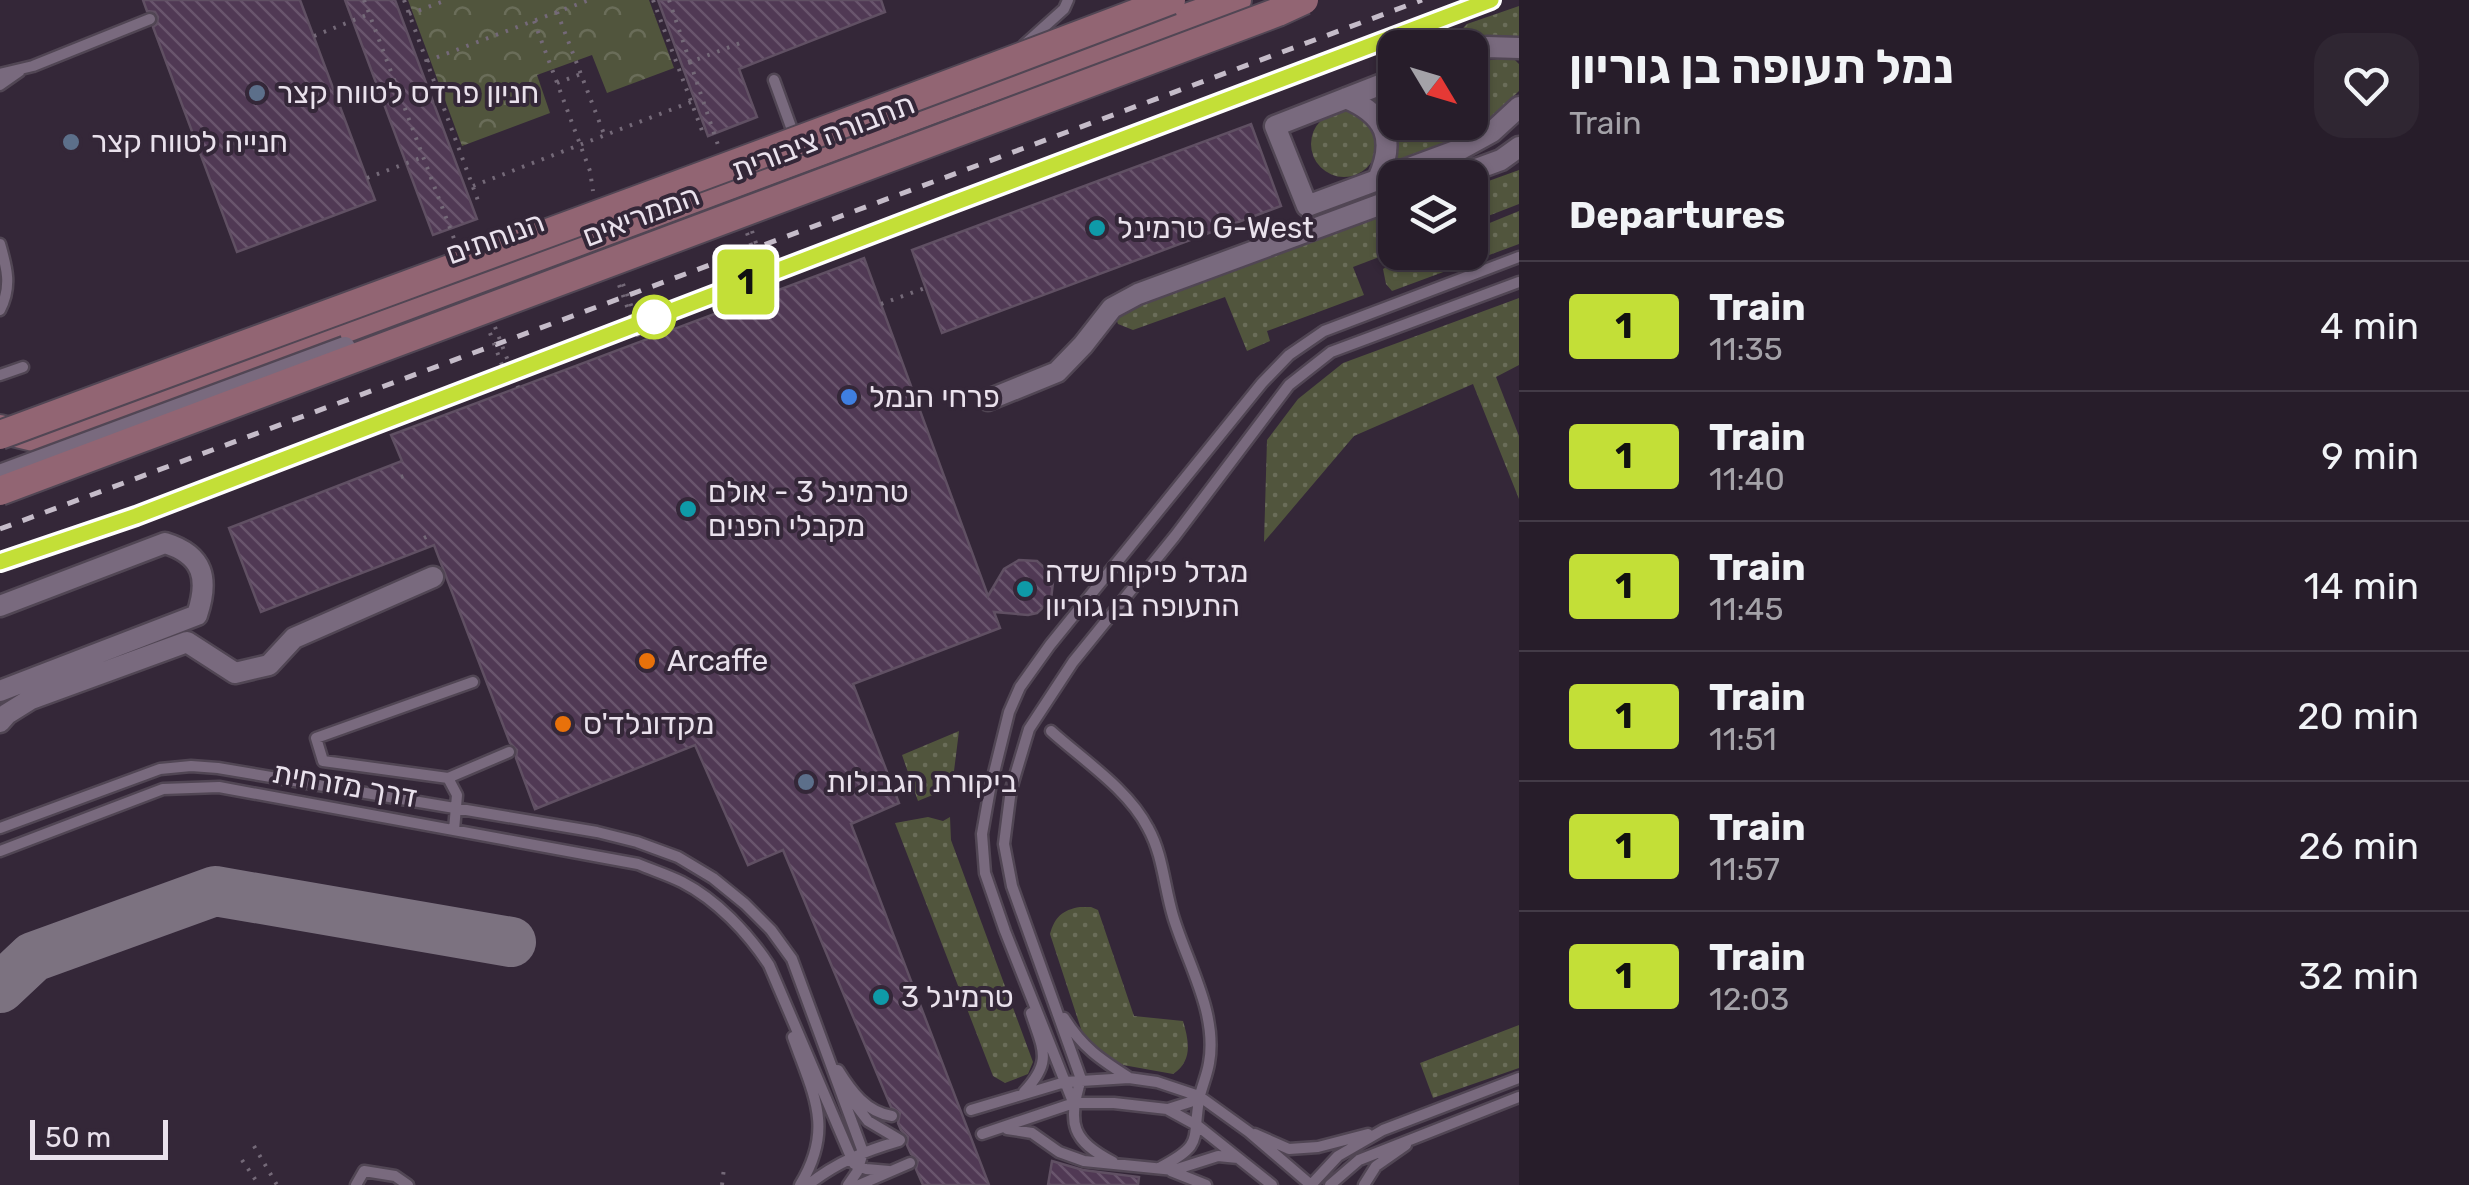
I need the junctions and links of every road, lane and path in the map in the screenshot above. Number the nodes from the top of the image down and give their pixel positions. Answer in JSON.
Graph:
{"nodes":[{"id":1,"x":364,"y":0,"type":"edge"},
{"id":2,"x":404,"y":0,"type":"edge"},
{"id":3,"x":447,"y":0,"type":"edge"},
{"id":4,"x":589,"y":0,"type":"edge"},
{"id":5,"x":653,"y":0,"type":"edge"},
{"id":6,"x":669,"y":0,"type":"edge"},
{"id":7,"x":1068,"y":0,"type":"edge"},
{"id":8,"x":1171,"y":0,"type":"edge"},
{"id":9,"x":1236,"y":0,"type":"edge"},
{"id":10,"x":1272,"y":0,"type":"edge"},
{"id":11,"x":1286,"y":0,"type":"edge"},
{"id":12,"x":1304,"y":0,"type":"edge"},
{"id":13,"x":557,"y":12,"type":"junction"},
{"id":14,"x":369,"y":14,"type":"junction"},
{"id":15,"x":409,"y":14,"type":"junction"},
{"id":16,"x":150,"y":19,"type":"dead end"},
{"id":17,"x":534,"y":21,"type":"junction"},
{"id":18,"x":314,"y":36,"type":"dead end"},
{"id":19,"x":743,"y":42,"type":"dead end"},
{"id":20,"x":1488,"y":47,"type":"edge"},
{"id":21,"x":1519,"y":48,"type":"edge"},
{"id":22,"x":427,"y":61,"type":"junction"},
{"id":23,"x":21,"y":70,"type":"junction"},
{"id":24,"x":0,"y":74,"type":"edge"},
{"id":25,"x":581,"y":74,"type":"junction"},
{"id":26,"x":774,"y":80,"type":"dead end"},
{"id":27,"x":557,"y":83,"type":"junction"},
{"id":28,"x":0,"y":85,"type":"edge"},
{"id":29,"x":1378,"y":86,"type":"edge"},
{"id":30,"x":968,"y":96,"type":"junction"},
{"id":31,"x":1346,"y":98,"type":"junction"},
{"id":32,"x":691,"y":102,"type":"junction"},
{"id":33,"x":1519,"y":107,"type":"edge"},
{"id":34,"x":605,"y":136,"type":"junction"},
{"id":35,"x":704,"y":136,"type":"dead end"},
{"id":36,"x":580,"y":145,"type":"junction"},
{"id":37,"x":1519,"y":148,"type":"edge"},
{"id":38,"x":423,"y":157,"type":"junction"},
{"id":39,"x":803,"y":158,"type":"junction"},
{"id":40,"x":1386,"y":160,"type":"edge"},
{"id":41,"x":1427,"y":160,"type":"edge"},
{"id":42,"x":1488,"y":165,"type":"edge"},
{"id":43,"x":590,"y":170,"type":"dead end"},
{"id":44,"x":367,"y":178,"type":"dead end"},
{"id":45,"x":1378,"y":178,"type":"edge"},
{"id":46,"x":473,"y":186,"type":"junction"},
{"id":47,"x":1378,"y":205,"type":"edge"},
{"id":48,"x":480,"y":206,"type":"dead end"},
{"id":49,"x":745,"y":212,"type":"junction"},
{"id":50,"x":0,"y":244,"type":"edge"},
{"id":51,"x":457,"y":246,"type":"dead end"},
{"id":52,"x":1519,"y":256,"type":"edge"},
{"id":53,"x":1519,"y":282,"type":"edge"},
{"id":54,"x":620,"y":286,"type":"dead end"},
{"id":55,"x":925,"y":288,"type":"dead end"},
{"id":56,"x":772,"y":292,"type":"dead end"},
{"id":57,"x":880,"y":304,"type":"dead end"},
{"id":58,"x":0,"y":310,"type":"edge"},
{"id":59,"x":489,"y":322,"type":"junction"},
{"id":60,"x":640,"y":341,"type":"dead end"},
{"id":61,"x":22,"y":367,"type":"dead end"},
{"id":62,"x":0,"y":374,"type":"edge"},
{"id":63,"x":518,"y":386,"type":"dead end"},
{"id":64,"x":511,"y":389,"type":"dead end"},
{"id":65,"x":988,"y":400,"type":"dead end"},
{"id":66,"x":0,"y":432,"type":"edge"},
{"id":67,"x":46,"y":440,"type":"junction"},
{"id":68,"x":0,"y":473,"type":"edge"},
{"id":69,"x":0,"y":491,"type":"edge"},
{"id":70,"x":0,"y":502,"type":"edge"},
{"id":71,"x":433,"y":577,"type":"dead end"},
{"id":72,"x":0,"y":606,"type":"edge"},
{"id":73,"x":473,"y":682,"type":"dead end"},
{"id":74,"x":0,"y":691,"type":"edge"},
{"id":75,"x":0,"y":722,"type":"edge"},
{"id":76,"x":1051,"y":731,"type":"dead end"},
{"id":77,"x":508,"y":752,"type":"dead end"},
{"id":78,"x":448,"y":778,"type":"junction"},
{"id":79,"x":457,"y":808,"type":"junction"},
{"id":80,"x":0,"y":828,"type":"edge"},
{"id":81,"x":454,"y":830,"type":"junction"},
{"id":82,"x":0,"y":851,"type":"edge"},
{"id":83,"x":1005,"y":931,"type":"junction"},
{"id":84,"x":769,"y":965,"type":"junction"},
{"id":85,"x":1049,"y":992,"type":"junction"},
{"id":86,"x":827,"y":1051,"type":"junction"},
{"id":87,"x":1129,"y":1078,"type":"junction"},
{"id":88,"x":1519,"y":1078,"type":"edge"},
{"id":89,"x":1082,"y":1080,"type":"junction"},
{"id":90,"x":1065,"y":1082,"type":"junction"},
{"id":91,"x":1022,"y":1094,"type":"junction"},
{"id":92,"x":1200,"y":1096,"type":"junction"},
{"id":93,"x":1519,"y":1097,"type":"edge"},
{"id":94,"x":1074,"y":1103,"type":"junction"},
{"id":95,"x":972,"y":1110,"type":"dead end"},
{"id":96,"x":1166,"y":1110,"type":"junction"},
{"id":97,"x":892,"y":1116,"type":"dead end"},
{"id":98,"x":1198,"y":1126,"type":"junction"},
{"id":99,"x":1001,"y":1129,"type":"junction"},
{"id":100,"x":1384,"y":1130,"type":"junction"},
{"id":101,"x":1250,"y":1132,"type":"junction"},
{"id":102,"x":982,"y":1134,"type":"dead end"},
{"id":103,"x":1420,"y":1135,"type":"junction"},
{"id":104,"x":254,"y":1146,"type":"dead end"},
{"id":105,"x":863,"y":1152,"type":"junction"},
{"id":106,"x":850,"y":1158,"type":"junction"},
{"id":107,"x":1239,"y":1158,"type":"junction"},
{"id":108,"x":242,"y":1160,"type":"dead end"},
{"id":109,"x":1114,"y":1162,"type":"junction"},
{"id":110,"x":910,"y":1164,"type":"dead end"},
{"id":111,"x":1161,"y":1167,"type":"junction"},
{"id":112,"x":724,"y":1168,"type":"dead end"},
{"id":113,"x":859,"y":1168,"type":"junction"},
{"id":114,"x":889,"y":1171,"type":"junction"},
{"id":115,"x":1270,"y":1184,"type":"edge"},
{"id":116,"x":259,"y":1185,"type":"edge"},
{"id":117,"x":277,"y":1185,"type":"edge"},
{"id":118,"x":356,"y":1185,"type":"edge"},
{"id":119,"x":408,"y":1185,"type":"edge"},
{"id":120,"x":722,"y":1185,"type":"edge"},
{"id":121,"x":800,"y":1185,"type":"edge"},
{"id":122,"x":808,"y":1185,"type":"edge"},
{"id":123,"x":848,"y":1185,"type":"edge"},
{"id":124,"x":858,"y":1185,"type":"edge"},
{"id":125,"x":1206,"y":1185,"type":"edge"},
{"id":126,"x":1310,"y":1185,"type":"edge"},
{"id":127,"x":1330,"y":1185,"type":"edge"},
{"id":128,"x":1364,"y":1185,"type":"edge"}],
"edges":[{"from":1,"to":14,"type":"path","bridge":true},
{"from":2,"to":15,"type":"path"},
{"from":3,"to":15,"type":"path"},
{"from":4,"to":13,"type":"path"},
{"from":5,"to":32,"type":"path"},
{"from":6,"to":19,"type":"path"},
{"from":7,"to":30,"type":"lane"},
{"from":8,"to":66,"type":"street","name":"הממריאים","bridge":true},
{"from":9,"to":30,"type":"street","name":"הנוחתים"},
{"from":10,"to":68,"type":"street","name":"תחבורה ציבורית","bridge":true},
{"from":11,"to":70,"type":"street"},
{"from":12,"to":49,"type":"street","name":"הממריאים","bridge":true},
{"from":13,"to":17,"type":"path"},
{"from":13,"to":25,"type":"path"},
{"from":14,"to":18,"type":"path"},
{"from":14,"to":38,"type":"path","bridge":true},
{"from":15,"to":22,"type":"path"},
{"from":16,"to":23,"type":"lane"},
{"from":17,"to":22,"type":"path"},
{"from":17,"to":27,"type":"path"},
{"from":20,"to":21,"type":"street"},
{"from":22,"to":46,"type":"path"},
{"from":23,"to":24,"type":"lane"},
{"from":23,"to":28,"type":"lane"},
{"from":25,"to":27,"type":"path"},
{"from":25,"to":34,"type":"path"},
{"from":26,"to":39,"type":"lane"},
{"from":27,"to":36,"type":"path"},
{"from":29,"to":31,"type":"street"},
{"from":30,"to":39,"type":"street","name":"הנוחתים"},
{"from":31,"to":40,"type":"street"},
{"from":31,"to":45,"type":"street"},
{"from":32,"to":34,"type":"path"},
{"from":32,"to":35,"type":"path"},
{"from":33,"to":41,"type":"street"},
{"from":34,"to":36,"type":"path"},
{"from":36,"to":43,"type":"path"},
{"from":36,"to":46,"type":"path"},
{"from":37,"to":42,"type":"street"},
{"from":38,"to":44,"type":"path"},
{"from":38,"to":51,"type":"path","bridge":true},
{"from":39,"to":67,"type":"street","name":"הנוחתים"},
{"from":46,"to":48,"type":"path"},
{"from":47,"to":65,"type":"street"},
{"from":49,"to":56,"type":"path","bridge":true},
{"from":49,"to":59,"type":"street","name":"הממריאים","bridge":true},
{"from":50,"to":58,"type":"lane"},
{"from":52,"to":83,"type":"lane"},
{"from":53,"to":85,"type":"lane"},
{"from":54,"to":60,"type":"path","bridge":true},
{"from":55,"to":57,"type":"path"},
{"from":59,"to":63,"type":"path","bridge":true},
{"from":59,"to":64,"type":"path","bridge":true},
{"from":59,"to":69,"type":"street","name":"הממריאים","bridge":true},
{"from":61,"to":62,"type":"lane"},
{"from":66,"to":67,"type":"street"},
{"from":67,"to":68,"type":"lane"},
{"from":71,"to":75,"type":"street"},
{"from":72,"to":74,"type":"street"},
{"from":73,"to":78,"type":"lane"},
{"from":76,"to":92,"type":"lane"},
{"from":77,"to":78,"type":"lane"},
{"from":78,"to":79,"type":"lane"},
{"from":79,"to":80,"type":"lane"},
{"from":79,"to":81,"type":"lane"},
{"from":79,"to":86,"type":"lane"},
{"from":81,"to":82,"type":"lane","name":"דרך מזרחית"},
{"from":81,"to":84,"type":"lane","name":"דרך מזרחית"},
{"from":83,"to":90,"type":"lane"},
{"from":83,"to":91,"type":"lane"},
{"from":84,"to":106,"type":"lane"},
{"from":84,"to":121,"type":"lane"},
{"from":85,"to":87,"type":"lane"},
{"from":85,"to":89,"type":"lane"},
{"from":86,"to":97,"type":"lane"},
{"from":86,"to":105,"type":"lane"},
{"from":86,"to":105,"type":"lane"},
{"from":87,"to":89,"type":"lane"},
{"from":87,"to":92,"type":"lane"},
{"from":88,"to":100,"type":"lane"},
{"from":89,"to":90,"type":"lane"},
{"from":89,"to":94,"type":"lane"},
{"from":90,"to":91,"type":"lane"},
{"from":90,"to":94,"type":"lane"},
{"from":91,"to":95,"type":"lane"},
{"from":92,"to":96,"type":"lane"},
{"from":92,"to":98,"type":"lane"},
{"from":92,"to":101,"type":"lane"},
{"from":93,"to":103,"type":"lane"},
{"from":94,"to":96,"type":"lane"},
{"from":94,"to":99,"type":"lane"},
{"from":94,"to":109,"type":"lane"},
{"from":96,"to":98,"type":"lane"},
{"from":98,"to":107,"type":"lane"},
{"from":98,"to":111,"type":"lane"},
{"from":99,"to":102,"type":"lane"},
{"from":99,"to":109,"type":"lane"},
{"from":100,"to":101,"type":"lane"},
{"from":100,"to":126,"type":"lane"},
{"from":101,"to":126,"type":"lane"},
{"from":103,"to":127,"type":"lane"},
{"from":103,"to":128,"type":"lane"},
{"from":104,"to":117,"type":"path"},
{"from":105,"to":106,"type":"lane"},
{"from":105,"to":113,"type":"lane"},
{"from":106,"to":113,"type":"lane"},
{"from":106,"to":122,"type":"lane"},
{"from":107,"to":111,"type":"lane"},
{"from":107,"to":115,"type":"lane"},
{"from":108,"to":116,"type":"path"},
{"from":109,"to":111,"type":"lane"},
{"from":110,"to":114,"type":"lane"},
{"from":111,"to":125,"type":"lane"},
{"from":112,"to":120,"type":"path"},
{"from":113,"to":114,"type":"lane"},
{"from":113,"to":123,"type":"lane"},
{"from":114,"to":124,"type":"lane"},
{"from":118,"to":119,"type":"lane"}]}
